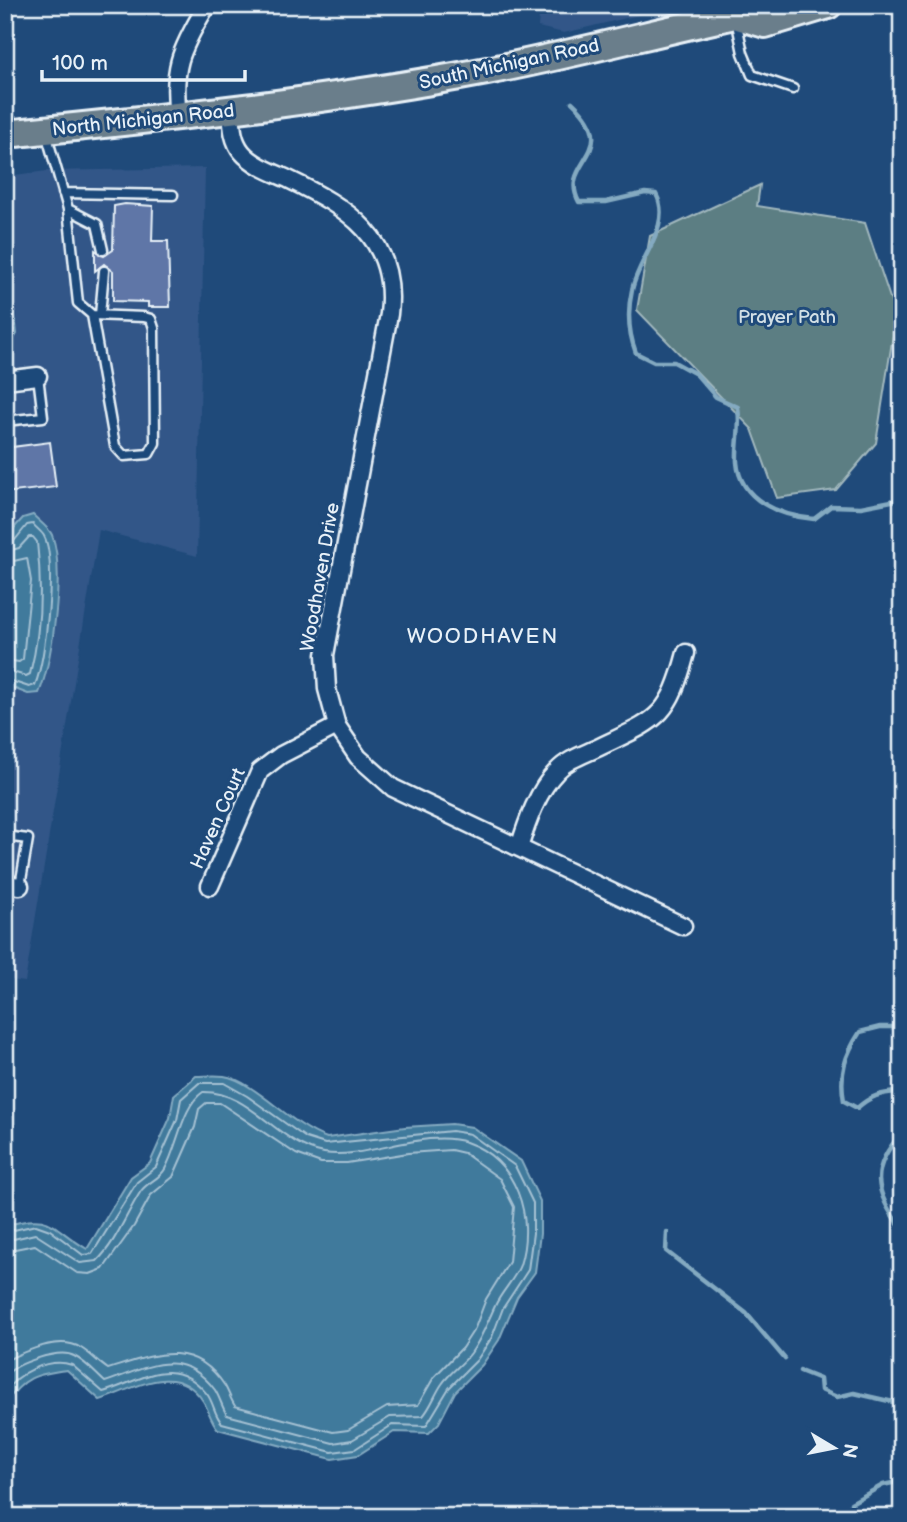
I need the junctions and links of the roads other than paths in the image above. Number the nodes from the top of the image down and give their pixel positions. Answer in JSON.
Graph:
{"nodes":[{"id":1,"x":210,"y":5,"type":"edge"},
{"id":2,"x":828,"y":5,"type":"edge"},
{"id":3,"x":738,"y":8,"type":"edge"},
{"id":4,"x":793,"y":89,"type":"dead end"},
{"id":5,"x":282,"y":104,"type":"joint"},
{"id":6,"x":230,"y":110,"type":"junction"},
{"id":7,"x":178,"y":116,"type":"junction"},
{"id":8,"x":45,"y":130,"type":"junction"},
{"id":9,"x":5,"y":134,"type":"edge"},
{"id":10,"x":63,"y":193,"type":"junction"},
{"id":11,"x":173,"y":195,"type":"dead end"},
{"id":12,"x":68,"y":209,"type":"junction"},
{"id":13,"x":103,"y":250,"type":"dead end"},
{"id":14,"x":103,"y":271,"type":"dead end"},
{"id":15,"x":96,"y":315,"type":"junction"},
{"id":16,"x":38,"y":376,"type":"joint"},
{"id":17,"x":5,"y":380,"type":"edge"},
{"id":18,"x":5,"y":421,"type":"edge"},
{"id":19,"x":687,"y":653,"type":"dead end"},
{"id":20,"x":337,"y":726,"type":"junction"},
{"id":21,"x":5,"y":836,"type":"edge"},
{"id":22,"x":519,"y":848,"type":"junction"},
{"id":23,"x":13,"y":885,"type":"edge"},
{"id":24,"x":210,"y":886,"type":"dead end"},
{"id":25,"x":683,"y":926,"type":"dead end"}],
"edges":[{"from":1,"to":7,"type":"street"},
{"from":2,"to":3,"type":"main road","name":"South Michigan Road"},
{"from":3,"to":4,"type":"lane"},
{"from":3,"to":5,"type":"main road","name":"South Michigan Road"},
{"from":5,"to":6,"type":"main road","name":"North Michigan Road"},
{"from":6,"to":7,"type":"main road","name":"North Michigan Road"},
{"from":6,"to":20,"type":"street","name":"Woodhaven Drive"},
{"from":7,"to":8,"type":"main road","name":"North Michigan Road"},
{"from":8,"to":9,"type":"main road","name":"North Michigan Road"},
{"from":8,"to":10,"type":"lane"},
{"from":10,"to":11,"type":"lane"},
{"from":10,"to":12,"type":"lane"},
{"from":12,"to":13,"type":"lane"},
{"from":12,"to":15,"type":"lane"},
{"from":14,"to":15,"type":"lane"},
{"from":15,"to":15,"type":"lane"},
{"from":16,"to":17,"type":"street"},
{"from":16,"to":18,"type":"lane"},
{"from":19,"to":22,"type":"street"},
{"from":20,"to":22,"type":"street","name":"Woodhaven Drive"},
{"from":20,"to":24,"type":"street","name":"Haven Court"},
{"from":21,"to":23,"type":"lane"},
{"from":22,"to":25,"type":"street","name":"Woodhaven Drive"}]}
